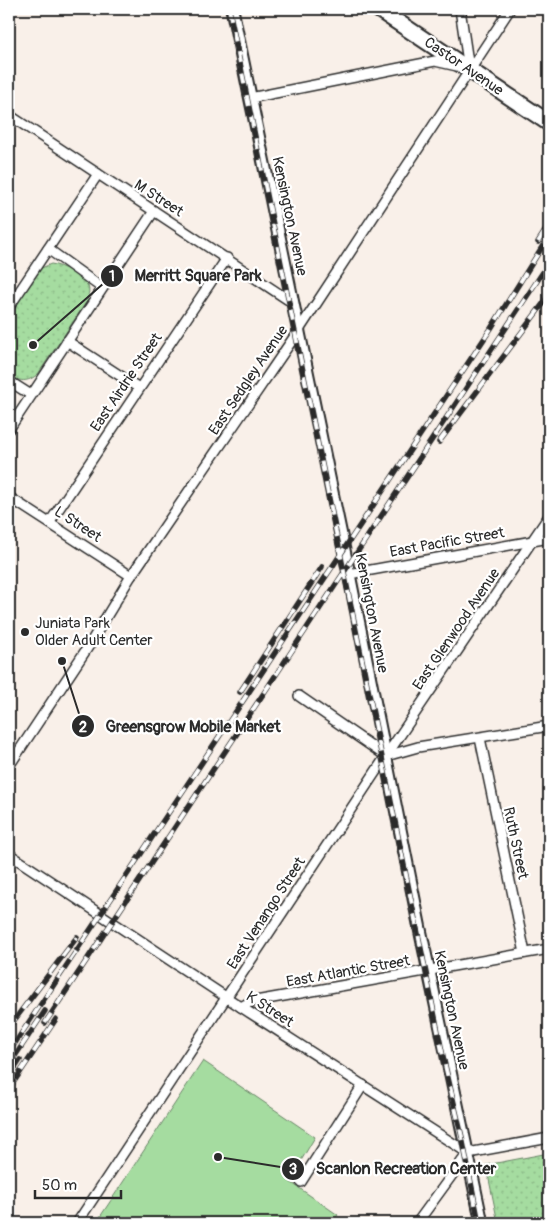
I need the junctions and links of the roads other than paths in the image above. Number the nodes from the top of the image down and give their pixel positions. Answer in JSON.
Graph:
{"nodes":[{"id":1,"x":232,"y":9,"type":"edge"},
{"id":2,"x":378,"y":9,"type":"edge"},
{"id":3,"x":460,"y":9,"type":"edge"},
{"id":4,"x":510,"y":9,"type":"edge"},
{"id":5,"x":469,"y":69,"type":"junction"},
{"id":6,"x":250,"y":98,"type":"junction"},
{"id":7,"x":9,"y":115,"type":"edge"},
{"id":8,"x":549,"y":123,"type":"edge"},
{"id":9,"x":98,"y":174,"type":"junction"},
{"id":10,"x":154,"y":211,"type":"junction"},
{"id":11,"x":48,"y":249,"type":"junction"},
{"id":12,"x":227,"y":258,"type":"junction"},
{"id":13,"x":102,"y":288,"type":"junction"},
{"id":14,"x":293,"y":303,"type":"junction"},
{"id":15,"x":9,"y":307,"type":"edge"},
{"id":16,"x":299,"y":330,"type":"junction"},
{"id":17,"x":66,"y":341,"type":"junction"},
{"id":18,"x":9,"y":381,"type":"edge"},
{"id":19,"x":139,"y":388,"type":"junction"},
{"id":20,"x":32,"y":395,"type":"junction"},
{"id":21,"x":9,"y":429,"type":"edge"},
{"id":22,"x":9,"y":497,"type":"edge"},
{"id":23,"x":549,"y":516,"type":"edge"},
{"id":24,"x":50,"y":522,"type":"junction"},
{"id":25,"x":549,"y":538,"type":"edge"},
{"id":26,"x":533,"y":541,"type":"junction"},
{"id":27,"x":349,"y":574,"type":"junction"},
{"id":28,"x":131,"y":576,"type":"junction"},
{"id":29,"x":299,"y":696,"type":"dead end"},
{"id":30,"x":549,"y":726,"type":"edge"},
{"id":31,"x":480,"y":738,"type":"junction"},
{"id":32,"x":386,"y":756,"type":"junction"},
{"id":33,"x":9,"y":766,"type":"edge"},
{"id":34,"x":9,"y":854,"type":"edge"},
{"id":35,"x":549,"y":949,"type":"edge"},
{"id":36,"x":525,"y":953,"type":"junction"},
{"id":37,"x":428,"y":971,"type":"junction"},
{"id":38,"x":227,"y":998,"type":"junction"},
{"id":39,"x":241,"y":1007,"type":"junction"},
{"id":40,"x":363,"y":1085,"type":"junction"},
{"id":41,"x":549,"y":1138,"type":"edge"},
{"id":42,"x":468,"y":1153,"type":"junction"},
{"id":43,"x":301,"y":1182,"type":"dead end"},
{"id":44,"x":77,"y":1223,"type":"edge"},
{"id":45,"x":417,"y":1223,"type":"edge"},
{"id":46,"x":482,"y":1223,"type":"edge"}],
"edges":[{"from":1,"to":6,"type":"street","name":"Kensington Avenue"},
{"from":2,"to":5,"type":"main road","name":"Castor Avenue"},
{"from":3,"to":5,"type":"street"},
{"from":4,"to":5,"type":"street","name":"East Sedgley Avenue"},
{"from":5,"to":6,"type":"street"},
{"from":5,"to":8,"type":"main road","name":"Castor Avenue"},
{"from":5,"to":16,"type":"street","name":"East Sedgley Avenue"},
{"from":6,"to":14,"type":"street","name":"Kensington Avenue"},
{"from":7,"to":9,"type":"street","name":"M Street"},
{"from":9,"to":10,"type":"street","name":"M Street"},
{"from":9,"to":11,"type":"street"},
{"from":10,"to":12,"type":"street","name":"M Street"},
{"from":10,"to":13,"type":"street"},
{"from":11,"to":13,"type":"street"},
{"from":11,"to":15,"type":"street"},
{"from":12,"to":14,"type":"street","name":"M Street"},
{"from":12,"to":19,"type":"street","name":"East Airdrie Street"},
{"from":13,"to":17,"type":"street"},
{"from":14,"to":16,"type":"street","name":"Kensington Avenue"},
{"from":16,"to":27,"type":"street","name":"Kensington Avenue"},
{"from":16,"to":28,"type":"street","name":"East Sedgley Avenue"},
{"from":17,"to":19,"type":"street"},
{"from":17,"to":20,"type":"street"},
{"from":18,"to":20,"type":"street"},
{"from":19,"to":24,"type":"street","name":"East Airdrie Street"},
{"from":20,"to":21,"type":"street"},
{"from":22,"to":24,"type":"street","name":"L Street"},
{"from":23,"to":26,"type":"street","name":"East Glenwood Avenue"},
{"from":24,"to":28,"type":"street","name":"L Street"},
{"from":25,"to":26,"type":"street","name":"East Pacific Street"},
{"from":26,"to":27,"type":"street","name":"East Pacific Street"},
{"from":26,"to":32,"type":"street","name":"East Glenwood Avenue"},
{"from":27,"to":32,"type":"street","name":"Kensington Avenue"},
{"from":28,"to":33,"type":"street","name":"East Sedgley Avenue"},
{"from":29,"to":32,"type":"street"},
{"from":30,"to":31,"type":"street"},
{"from":31,"to":32,"type":"street"},
{"from":31,"to":36,"type":"street","name":"Ruth Street"},
{"from":32,"to":37,"type":"street","name":"Kensington Avenue"},
{"from":32,"to":38,"type":"street","name":"East Venango Street"},
{"from":34,"to":38,"type":"street","name":"K Street"},
{"from":35,"to":36,"type":"street","name":"East Atlantic Street"},
{"from":36,"to":37,"type":"street","name":"East Atlantic Street"},
{"from":37,"to":39,"type":"street","name":"East Atlantic Street"},
{"from":37,"to":42,"type":"street","name":"Kensington Avenue"},
{"from":38,"to":39,"type":"street","name":"K Street"},
{"from":38,"to":44,"type":"street","name":"East Venango Street"},
{"from":39,"to":40,"type":"street","name":"K Street"},
{"from":40,"to":42,"type":"street","name":"K Street"},
{"from":40,"to":43,"type":"street"},
{"from":41,"to":42,"type":"street"},
{"from":42,"to":45,"type":"street"},
{"from":42,"to":46,"type":"street","name":"Kensington Avenue"}]}
